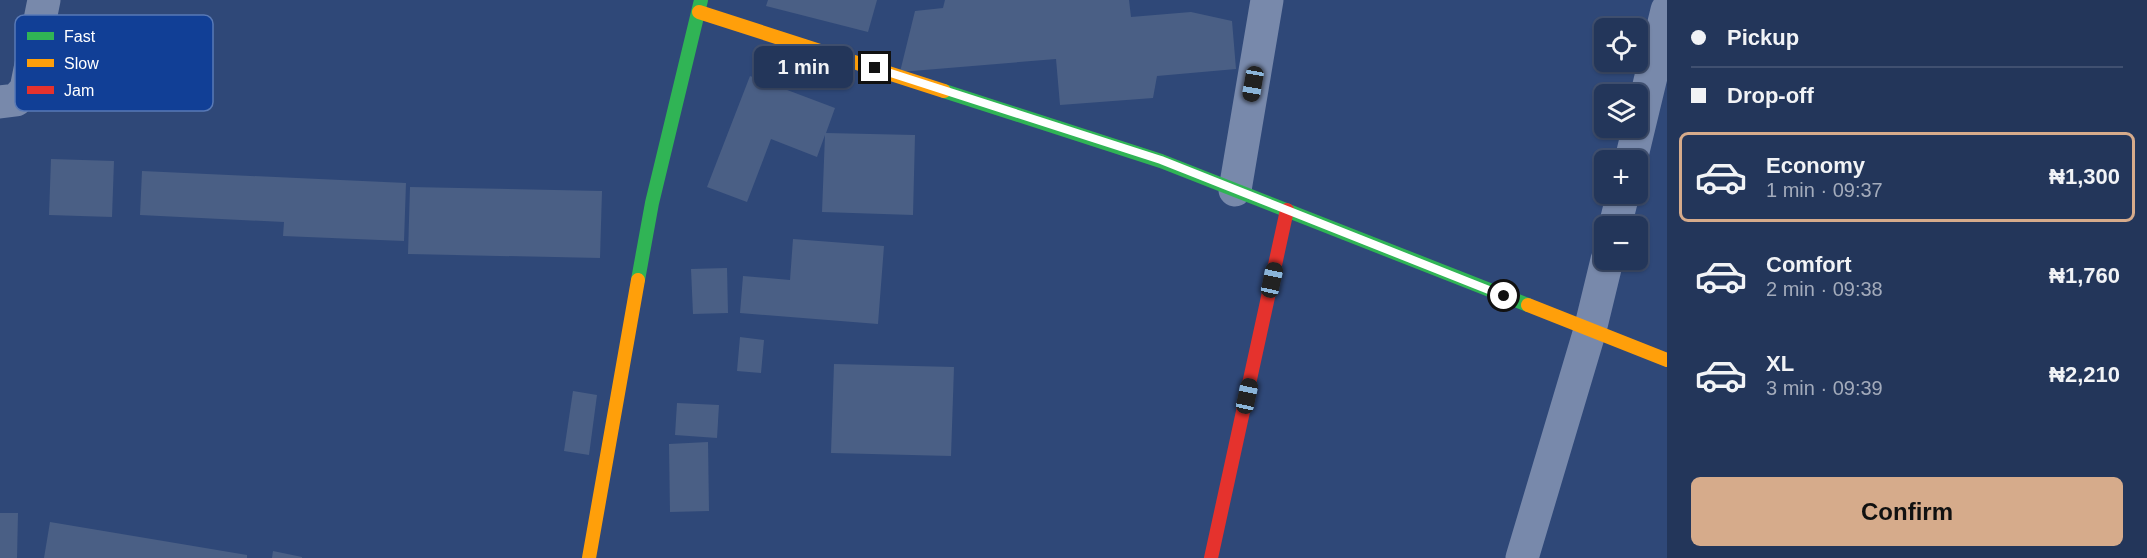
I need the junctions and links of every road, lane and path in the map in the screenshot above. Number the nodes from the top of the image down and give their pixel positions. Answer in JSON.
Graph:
{"nodes":[{"id":1,"x":44,"y":0,"type":"edge"},
{"id":2,"x":1267,"y":0,"type":"edge"},
{"id":3,"x":700,"y":6,"type":"edge"},
{"id":4,"x":1667,"y":10,"type":"edge"},
{"id":5,"x":41,"y":15,"type":"edge"},
{"id":6,"x":15,"y":100,"type":"edge"},
{"id":7,"x":0,"y":102,"type":"edge"},
{"id":8,"x":1633,"y":150,"type":"edge"},
{"id":9,"x":1235,"y":190,"type":"junction"},
{"id":10,"x":1287,"y":210,"type":"junction"},
{"id":11,"x":1605,"y":270,"type":"edge"},
{"id":12,"x":1590,"y":330,"type":"junction"},
{"id":13,"x":1667,"y":360,"type":"edge"},
{"id":14,"x":589,"y":558,"type":"edge"},
{"id":15,"x":1211,"y":558,"type":"edge"},
{"id":16,"x":1522,"y":558,"type":"edge"}],
"edges":[{"from":1,"to":5,"type":"street"},
{"from":2,"to":9,"type":"street"},
{"from":3,"to":9,"type":"street"},
{"from":3,"to":14,"type":"street"},
{"from":4,"to":8,"type":"street"},
{"from":6,"to":7,"type":"street"},
{"from":9,"to":10,"type":"street"},
{"from":10,"to":12,"type":"street"},
{"from":10,"to":15,"type":"street"},
{"from":11,"to":12,"type":"street"},
{"from":12,"to":13,"type":"street"},
{"from":12,"to":16,"type":"street"}]}
